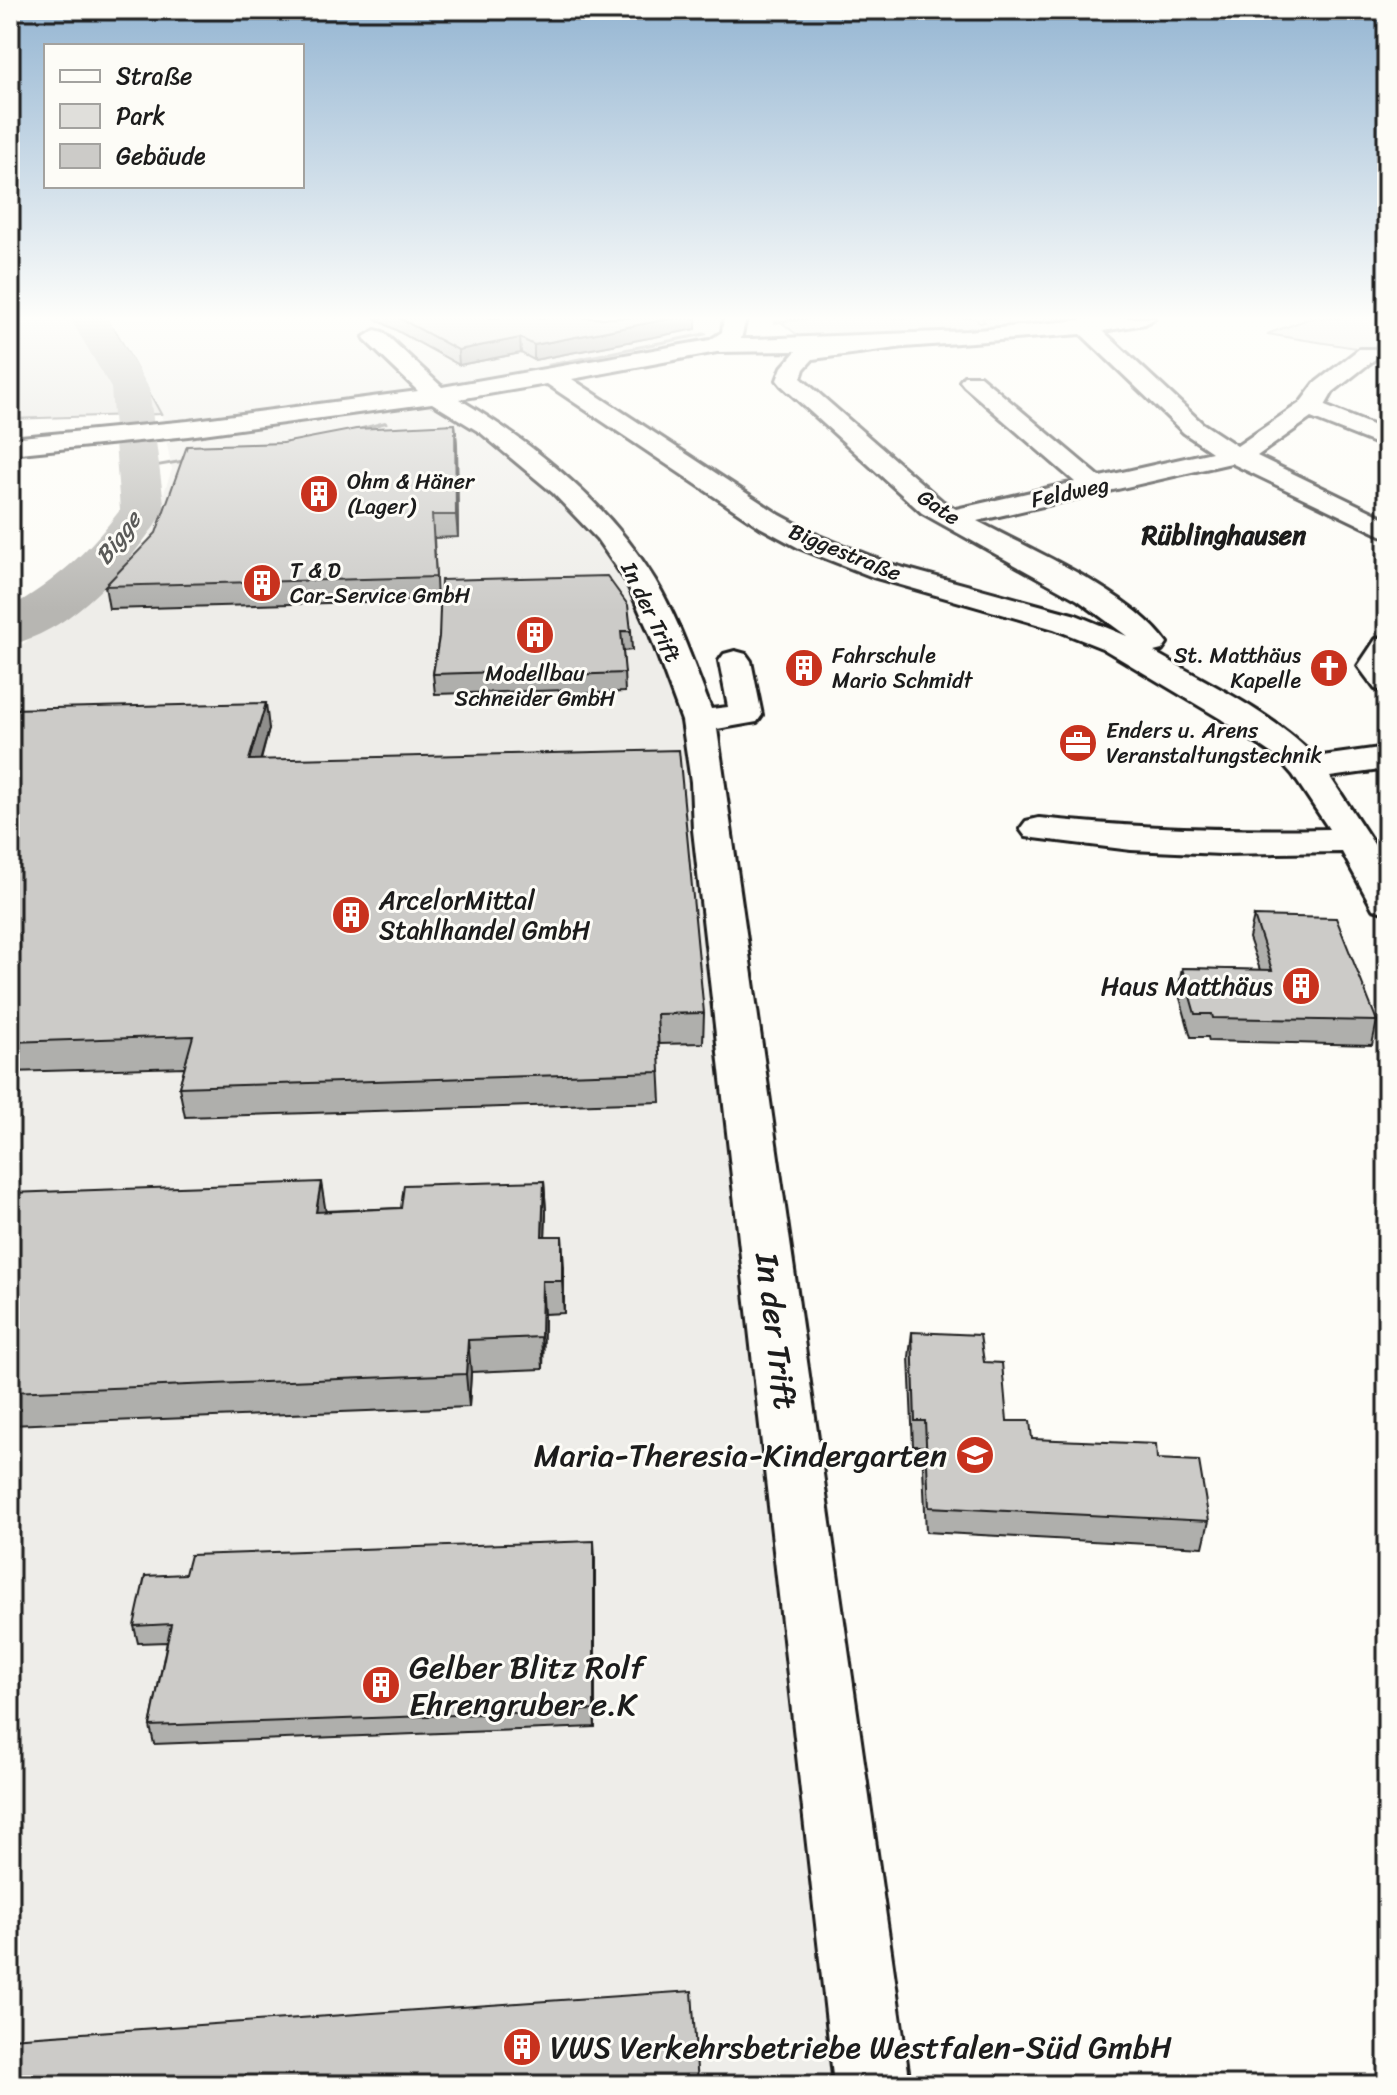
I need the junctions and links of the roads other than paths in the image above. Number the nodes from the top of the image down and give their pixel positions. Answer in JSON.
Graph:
{"nodes":[{"id":1,"x":290,"y":416,"type":"edge"},
{"id":2,"x":470,"y":416,"type":"edge"},
{"id":3,"x":611,"y":416,"type":"edge"},
{"id":4,"x":829,"y":416,"type":"edge"},
{"id":5,"x":1013,"y":416,"type":"edge"},
{"id":6,"x":1180,"y":416,"type":"edge"},
{"id":7,"x":1298,"y":416,"type":"edge"},
{"id":8,"x":1328,"y":416,"type":"edge"},
{"id":9,"x":1387,"y":440,"type":"edge"},
{"id":10,"x":10,"y":446,"type":"edge"},
{"id":11,"x":1234,"y":455,"type":"junction"},
{"id":12,"x":1095,"y":486,"type":"junction"},
{"id":13,"x":952,"y":518,"type":"junction"},
{"id":14,"x":1387,"y":530,"type":"edge"},
{"id":15,"x":1387,"y":646,"type":"edge"},
{"id":16,"x":1149,"y":660,"type":"junction"},
{"id":17,"x":735,"y":661,"type":"dead end"},
{"id":18,"x":1387,"y":682,"type":"edge"},
{"id":19,"x":699,"y":721,"type":"junction"},
{"id":20,"x":1387,"y":758,"type":"edge"},
{"id":21,"x":1306,"y":768,"type":"junction"},
{"id":22,"x":1039,"y":829,"type":"dead end"},
{"id":23,"x":1355,"y":840,"type":"junction"},
{"id":24,"x":1387,"y":901,"type":"edge"},
{"id":25,"x":872,"y":2085,"type":"edge"}],
"edges":[{"from":1,"to":10,"type":"street"},
{"from":2,"to":19,"type":"street","name":"In der Trift"},
{"from":3,"to":16,"type":"street","name":"Biggestraße"},
{"from":4,"to":13,"type":"street","name":"Gate"},
{"from":5,"to":12,"type":"street"},
{"from":6,"to":11,"type":"street"},
{"from":7,"to":11,"type":"street","name":"Feldweg"},
{"from":8,"to":9,"type":"street"},
{"from":11,"to":12,"type":"street","name":"Feldweg"},
{"from":11,"to":14,"type":"street"},
{"from":12,"to":13,"type":"street","name":"Feldweg"},
{"from":13,"to":16,"type":"street","name":"Gate"},
{"from":15,"to":18,"type":"street"},
{"from":16,"to":21,"type":"street","name":"Biggestraße"},
{"from":17,"to":19,"type":"street"},
{"from":19,"to":25,"type":"street","name":"In der Trift"},
{"from":20,"to":21,"type":"street"},
{"from":21,"to":23,"type":"street","name":"Biggestraße"},
{"from":22,"to":23,"type":"street"},
{"from":23,"to":24,"type":"street","name":"Biggestraße"}]}
